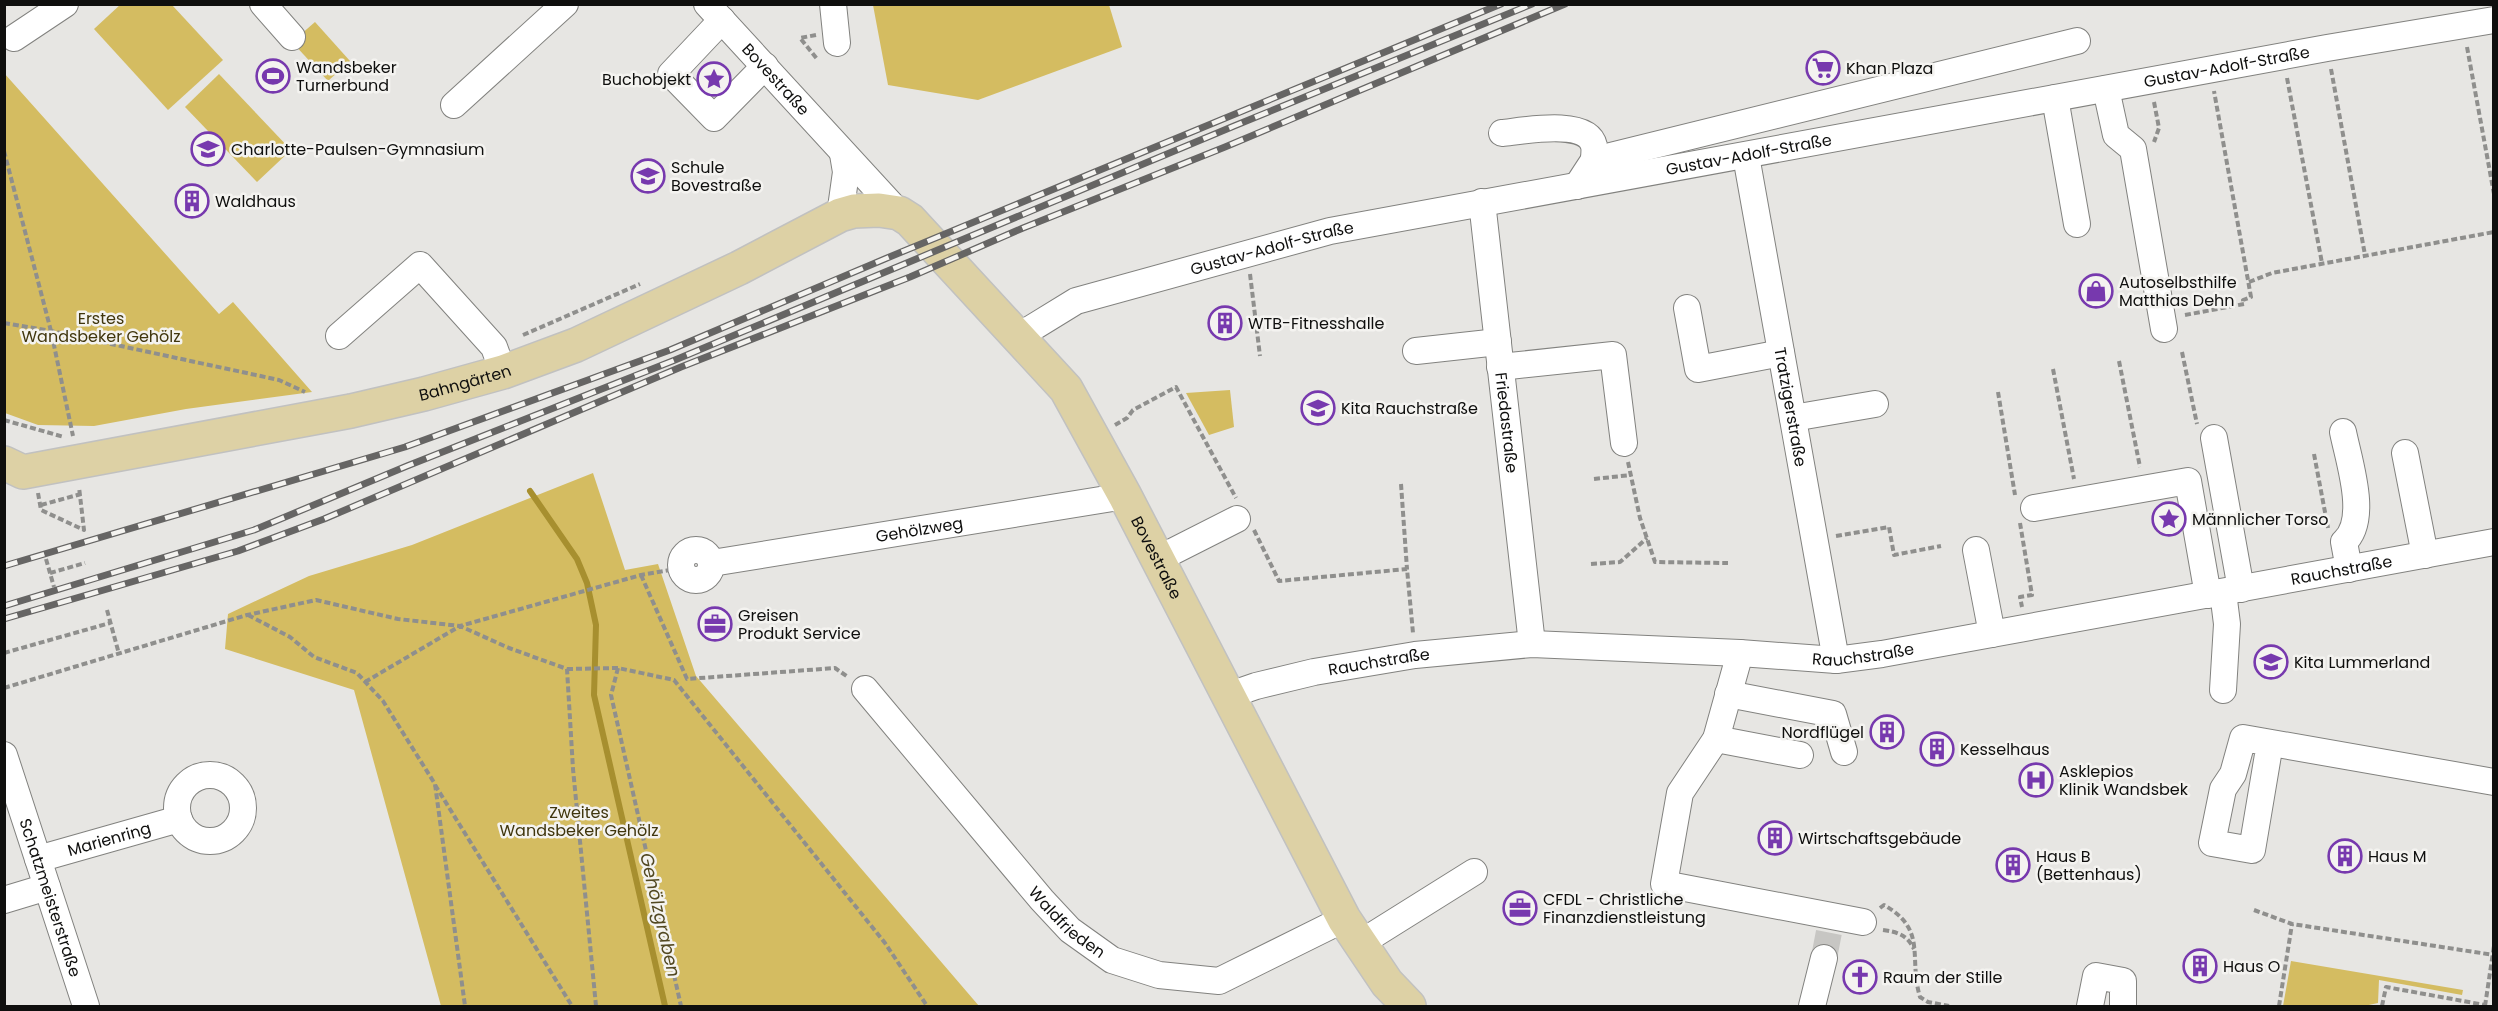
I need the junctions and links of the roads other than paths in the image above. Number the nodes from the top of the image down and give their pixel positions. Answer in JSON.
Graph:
{"nodes":[{"id":1,"x":65,"y":4,"type":"edge"},
{"id":2,"x":263,"y":4,"type":"edge"},
{"id":3,"x":565,"y":4,"type":"edge"},
{"id":4,"x":833,"y":4,"type":"edge"},
{"id":5,"x":715,"y":12,"type":"edge"},
{"id":6,"x":2493,"y":20,"type":"edge"},
{"id":7,"x":292,"y":37,"type":"dead end"},
{"id":8,"x":14,"y":38,"type":"dead end"},
{"id":9,"x":2077,"y":41,"type":"dead end"},
{"id":10,"x":837,"y":43,"type":"dead end"},
{"id":11,"x":765,"y":66,"type":"junction"},
{"id":12,"x":2106,"y":89,"type":"junction"},
{"id":13,"x":2055,"y":98,"type":"junction"},
{"id":14,"x":454,"y":105,"type":"dead end"},
{"id":15,"x":1502,"y":133,"type":"dead end"},
{"id":16,"x":843,"y":154,"type":"junction"},
{"id":17,"x":1746,"y":156,"type":"junction"},
{"id":18,"x":1594,"y":160,"type":"junction"},
{"id":19,"x":1577,"y":186,"type":"junction"},
{"id":20,"x":1482,"y":202,"type":"junction"},
{"id":21,"x":899,"y":213,"type":"junction"},
{"id":22,"x":840,"y":215,"type":"junction"},
{"id":23,"x":2077,"y":224,"type":"dead end"},
{"id":24,"x":1687,"y":308,"type":"dead end"},
{"id":25,"x":2163,"y":329,"type":"dead end"},
{"id":26,"x":339,"y":336,"type":"dead end"},
{"id":27,"x":1019,"y":336,"type":"junction"},
{"id":28,"x":1498,"y":342,"type":"junction"},
{"id":29,"x":1416,"y":351,"type":"dead end"},
{"id":30,"x":1781,"y":353,"type":"junction"},
{"id":31,"x":499,"y":360,"type":"junction"},
{"id":32,"x":1500,"y":367,"type":"junction"},
{"id":33,"x":1875,"y":404,"type":"dead end"},
{"id":34,"x":1793,"y":418,"type":"junction"},
{"id":35,"x":2343,"y":432,"type":"dead end"},
{"id":36,"x":2214,"y":438,"type":"dead end"},
{"id":37,"x":1624,"y":443,"type":"road end"},
{"id":38,"x":2406,"y":453,"type":"dead end"},
{"id":39,"x":15,"y":471,"type":"edge"},
{"id":40,"x":1125,"y":496,"type":"junction"},
{"id":41,"x":2034,"y":508,"type":"dead end"},
{"id":42,"x":1242,"y":516,"type":"road end"},
{"id":43,"x":2493,"y":542,"type":"edge"},
{"id":44,"x":1976,"y":550,"type":"dead end"},
{"id":45,"x":2426,"y":555,"type":"junction"},
{"id":46,"x":1158,"y":559,"type":"junction"},
{"id":47,"x":681,"y":568,"type":"road end"},
{"id":48,"x":2349,"y":569,"type":"junction"},
{"id":49,"x":2224,"y":592,"type":"junction"},
{"id":50,"x":1992,"y":634,"type":"junction"},
{"id":51,"x":1532,"y":644,"type":"junction"},
{"id":52,"x":1740,"y":652,"type":"junction"},
{"id":53,"x":1836,"y":660,"type":"junction"},
{"id":54,"x":865,"y":689,"type":"road end"},
{"id":55,"x":2223,"y":690,"type":"dead end"},
{"id":56,"x":1728,"y":694,"type":"junction"},
{"id":57,"x":1230,"y":695,"type":"junction"},
{"id":58,"x":1716,"y":740,"type":"junction"},
{"id":59,"x":2276,"y":744,"type":"dead end"},
{"id":60,"x":1844,"y":752,"type":"dead end"},
{"id":61,"x":4,"y":755,"type":"edge"},
{"id":62,"x":1800,"y":755,"type":"dead end"},
{"id":63,"x":2493,"y":782,"type":"edge"},
{"id":64,"x":179,"y":819,"type":"dead end"},
{"id":65,"x":38,"y":859,"type":"junction"},
{"id":66,"x":1474,"y":872,"type":"dead end"},
{"id":67,"x":47,"y":887,"type":"junction"},
{"id":68,"x":4,"y":900,"type":"edge"},
{"id":69,"x":1863,"y":922,"type":"road end"},
{"id":70,"x":1352,"y":931,"type":"junction"},
{"id":71,"x":1824,"y":958,"type":"tunnel mouth"},
{"id":72,"x":86,"y":1006,"type":"edge"},
{"id":73,"x":1409,"y":1006,"type":"edge"},
{"id":74,"x":1812,"y":1006,"type":"edge"},
{"id":75,"x":2090,"y":1006,"type":"edge"},
{"id":76,"x":2123,"y":1006,"type":"edge"}],
"edges":[{"from":1,"to":8,"type":"street"},
{"from":2,"to":7,"type":"street"},
{"from":3,"to":14,"type":"street"},
{"from":4,"to":10,"type":"street"},
{"from":5,"to":11,"type":"street","name":"Bovestraße"},
{"from":5,"to":11,"type":"street"},
{"from":6,"to":12,"type":"street","name":"Gustav-Adolf-Straße"},
{"from":9,"to":18,"type":"street"},
{"from":11,"to":16,"type":"street","name":"Bovestraße"},
{"from":12,"to":13,"type":"street","name":"Gustav-Adolf-Straße"},
{"from":12,"to":25,"type":"street"},
{"from":13,"to":17,"type":"street","name":"Gustav-Adolf-Straße"},
{"from":13,"to":23,"type":"street"},
{"from":15,"to":18,"type":"street"},
{"from":16,"to":21,"type":"street","name":"Bovestraße"},
{"from":16,"to":22,"type":"street"},
{"from":17,"to":19,"type":"street","name":"Gustav-Adolf-Straße"},
{"from":17,"to":30,"type":"street","name":"Tratzigerstraße"},
{"from":18,"to":19,"type":"street"},
{"from":19,"to":20,"type":"street","name":"Gustav-Adolf-Straße"},
{"from":20,"to":27,"type":"street","name":"Gustav-Adolf-Straße"},
{"from":20,"to":28,"type":"street","name":"Friedastraße"},
{"from":21,"to":22,"type":"main road","name":"Bahngärten"},
{"from":21,"to":27,"type":"main road","name":"Bovestraße"},
{"from":22,"to":31,"type":"main road","name":"Bahngärten"},
{"from":24,"to":30,"type":"street"},
{"from":26,"to":31,"type":"street"},
{"from":27,"to":40,"type":"main road","name":"Bovestraße"},
{"from":28,"to":29,"type":"street"},
{"from":28,"to":32,"type":"street","name":"Friedastraße"},
{"from":30,"to":34,"type":"street","name":"Tratzigerstraße"},
{"from":31,"to":39,"type":"main road","name":"Bahngärten"},
{"from":32,"to":37,"type":"street"},
{"from":32,"to":51,"type":"street","name":"Friedastraße"},
{"from":33,"to":34,"type":"street"},
{"from":34,"to":53,"type":"street","name":"Tratzigerstraße"},
{"from":35,"to":48,"type":"street"},
{"from":36,"to":49,"type":"street"},
{"from":38,"to":45,"type":"street"},
{"from":40,"to":46,"type":"main road","name":"Bovestraße"},
{"from":40,"to":47,"type":"street","name":"Gehölzweg"},
{"from":41,"to":49,"type":"street"},
{"from":42,"to":46,"type":"street"},
{"from":43,"to":45,"type":"street","name":"Rauchstraße"},
{"from":44,"to":50,"type":"street"},
{"from":45,"to":48,"type":"street","name":"Rauchstraße"},
{"from":46,"to":57,"type":"main road","name":"Bovestraße"},
{"from":48,"to":49,"type":"street","name":"Rauchstraße"},
{"from":49,"to":50,"type":"street","name":"Rauchstraße"},
{"from":49,"to":55,"type":"street"},
{"from":50,"to":53,"type":"street","name":"Rauchstraße"},
{"from":51,"to":52,"type":"street","name":"Rauchstraße"},
{"from":51,"to":57,"type":"street","name":"Rauchstraße"},
{"from":52,"to":53,"type":"street","name":"Rauchstraße"},
{"from":52,"to":56,"type":"street"},
{"from":54,"to":70,"type":"street","name":"Waldfrieden"},
{"from":56,"to":58,"type":"street"},
{"from":56,"to":60,"type":"street"},
{"from":57,"to":70,"type":"main road","name":"Bovestraße"},
{"from":58,"to":62,"type":"street"},
{"from":58,"to":69,"type":"street"},
{"from":59,"to":63,"type":"street"},
{"from":61,"to":65,"type":"street","name":"Schatzmeisterstraße"},
{"from":64,"to":65,"type":"street","name":"Marienring"},
{"from":65,"to":67,"type":"street","name":"Schatzmeisterstraße"},
{"from":66,"to":70,"type":"street","name":"Waldfrieden"},
{"from":67,"to":68,"type":"street"},
{"from":67,"to":72,"type":"street","name":"Schatzmeisterstraße"},
{"from":70,"to":73,"type":"main road","name":"Bovestraße"},
{"from":71,"to":74,"type":"street"},
{"from":75,"to":76,"type":"street"}]}
